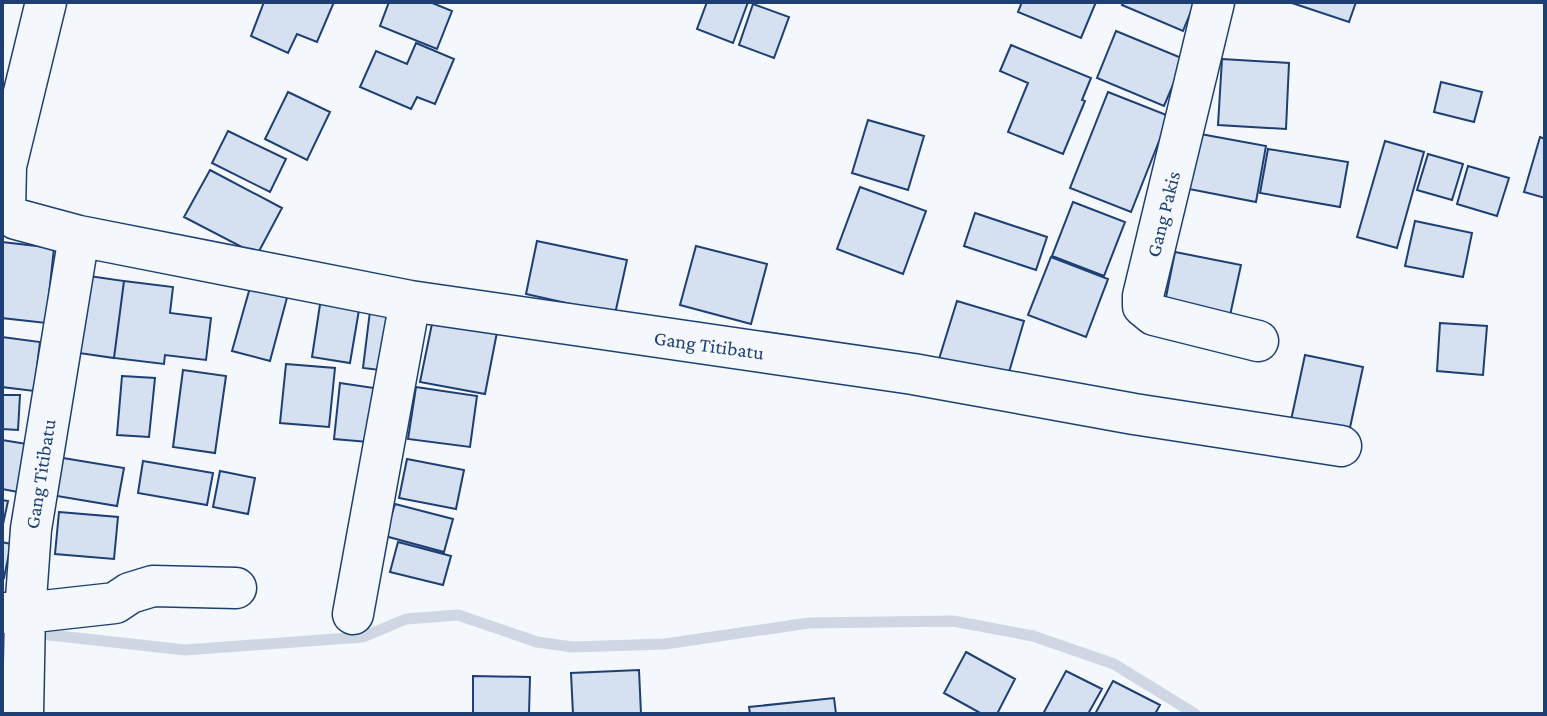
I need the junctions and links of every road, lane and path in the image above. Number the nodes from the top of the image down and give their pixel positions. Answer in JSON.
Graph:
{"nodes":[{"id":1,"x":46,"y":2,"type":"edge"},
{"id":2,"x":1214,"y":2,"type":"edge"},
{"id":3,"x":4,"y":211,"type":"edge"},
{"id":4,"x":79,"y":236,"type":"junction"},
{"id":5,"x":410,"y":301,"type":"junction"},
{"id":6,"x":1258,"y":341,"type":"dead end"},
{"id":7,"x":1341,"y":446,"type":"dead end"},
{"id":8,"x":236,"y":588,"type":"dead end"},
{"id":9,"x":353,"y":614,"type":"dead end"},
{"id":10,"x":19,"y":624,"type":"edge"},
{"id":11,"x":23,"y":714,"type":"edge"}],
"edges":[{"from":1,"to":3,"type":"street","name":"Gang Titibatu"},
{"from":2,"to":6,"type":"street","name":"Gang Pakis"},
{"from":3,"to":4,"type":"street","name":"Gang Titibatu"},
{"from":4,"to":5,"type":"street","name":"Gang Titibatu"},
{"from":4,"to":10,"type":"street","name":"Gang Titibatu"},
{"from":5,"to":7,"type":"street","name":"Gang Titibatu"},
{"from":5,"to":9,"type":"street"},
{"from":8,"to":10,"type":"street"},
{"from":10,"to":11,"type":"street","name":"Gang Titibatu"}]}
